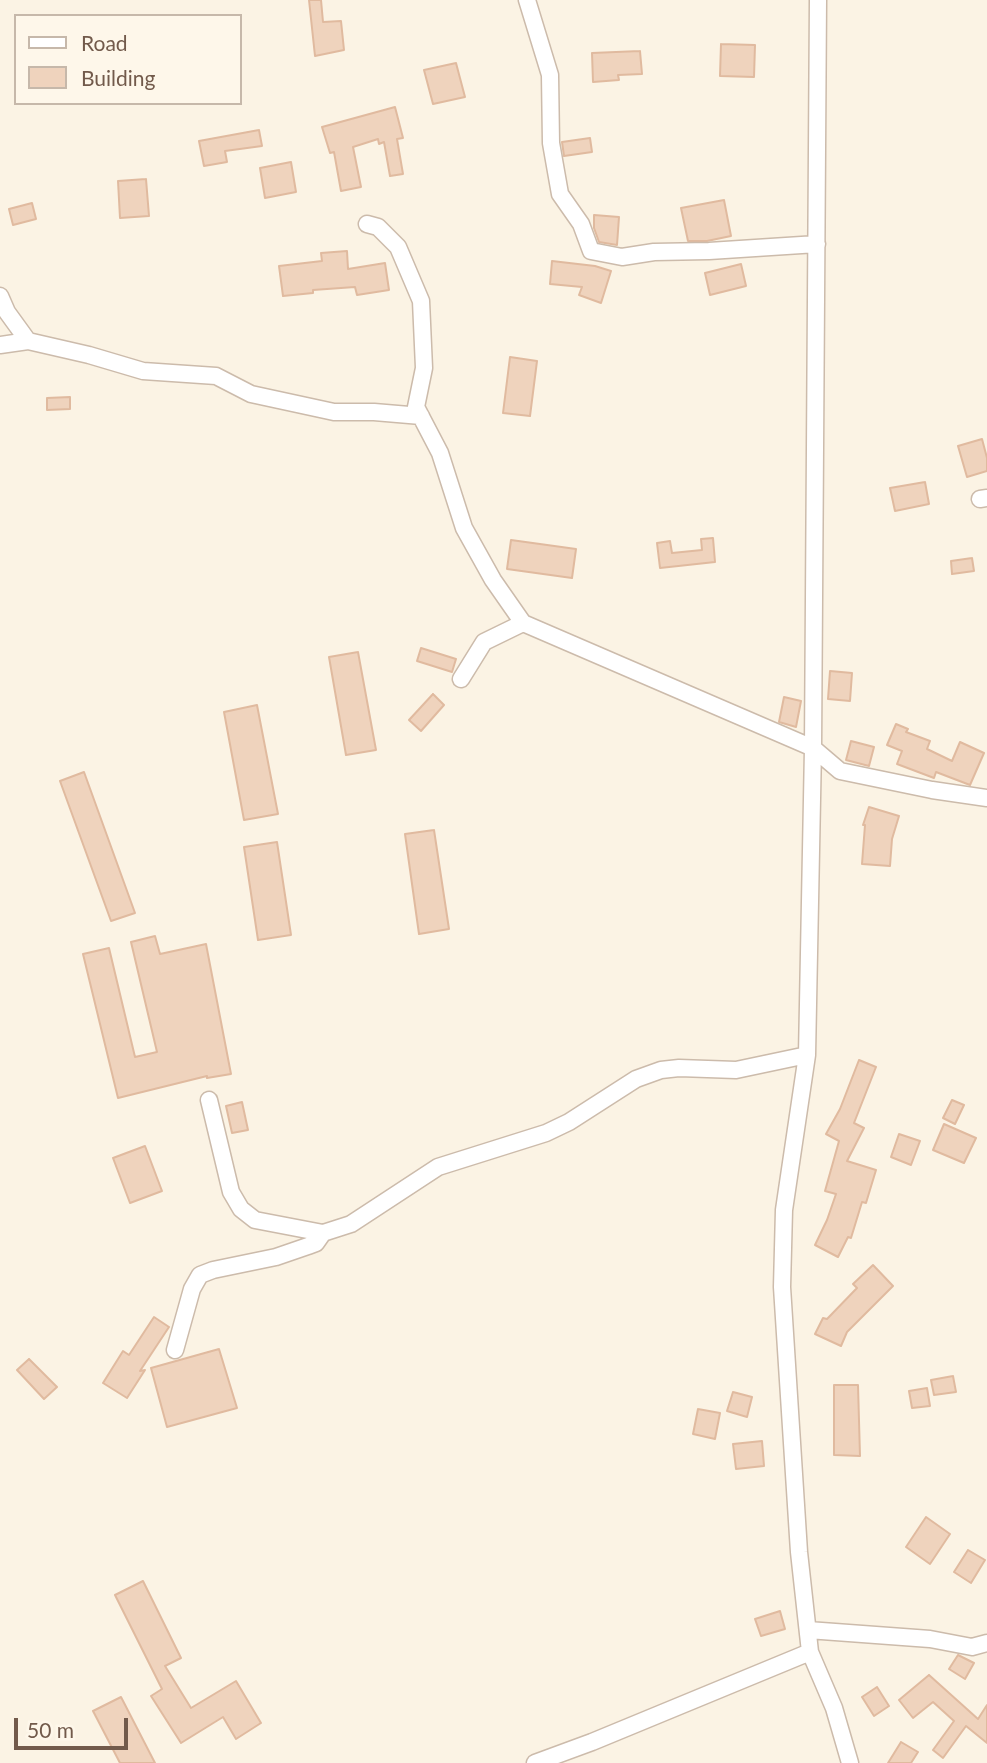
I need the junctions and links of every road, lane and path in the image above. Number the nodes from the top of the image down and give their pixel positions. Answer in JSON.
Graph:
{"nodes":[{"id":1,"x":527,"y":0,"type":"edge"},
{"id":2,"x":818,"y":0,"type":"edge"},
{"id":3,"x":367,"y":224,"type":"dead end"},
{"id":4,"x":817,"y":244,"type":"junction"},
{"id":5,"x":0,"y":296,"type":"edge"},
{"id":6,"x":28,"y":341,"type":"junction"},
{"id":7,"x":0,"y":345,"type":"edge"},
{"id":8,"x":421,"y":416,"type":"junction"},
{"id":9,"x":523,"y":623,"type":"junction"},
{"id":10,"x":461,"y":679,"type":"dead end"},
{"id":11,"x":813,"y":748,"type":"junction"},
{"id":12,"x":987,"y":798,"type":"edge"},
{"id":13,"x":807,"y":1055,"type":"junction"},
{"id":14,"x":209,"y":1100,"type":"dead end"},
{"id":15,"x":323,"y":1233,"type":"junction"},
{"id":16,"x":175,"y":1350,"type":"dead end"},
{"id":17,"x":808,"y":1630,"type":"junction"},
{"id":18,"x":987,"y":1643,"type":"edge"},
{"id":19,"x":810,"y":1652,"type":"junction"},
{"id":20,"x":535,"y":1763,"type":"edge"},
{"id":21,"x":849,"y":1763,"type":"edge"}],
"edges":[{"from":1,"to":4,"type":"street"},
{"from":2,"to":4,"type":"street"},
{"from":3,"to":8,"type":"street"},
{"from":4,"to":11,"type":"street"},
{"from":5,"to":6,"type":"street"},
{"from":6,"to":7,"type":"street"},
{"from":6,"to":8,"type":"street"},
{"from":8,"to":9,"type":"street"},
{"from":9,"to":10,"type":"street"},
{"from":9,"to":11,"type":"street"},
{"from":11,"to":12,"type":"street"},
{"from":11,"to":13,"type":"street"},
{"from":13,"to":15,"type":"street"},
{"from":13,"to":17,"type":"street"},
{"from":14,"to":15,"type":"street"},
{"from":15,"to":16,"type":"street"},
{"from":17,"to":18,"type":"street"},
{"from":17,"to":19,"type":"street"},
{"from":19,"to":20,"type":"street"},
{"from":19,"to":21,"type":"street"}]}
